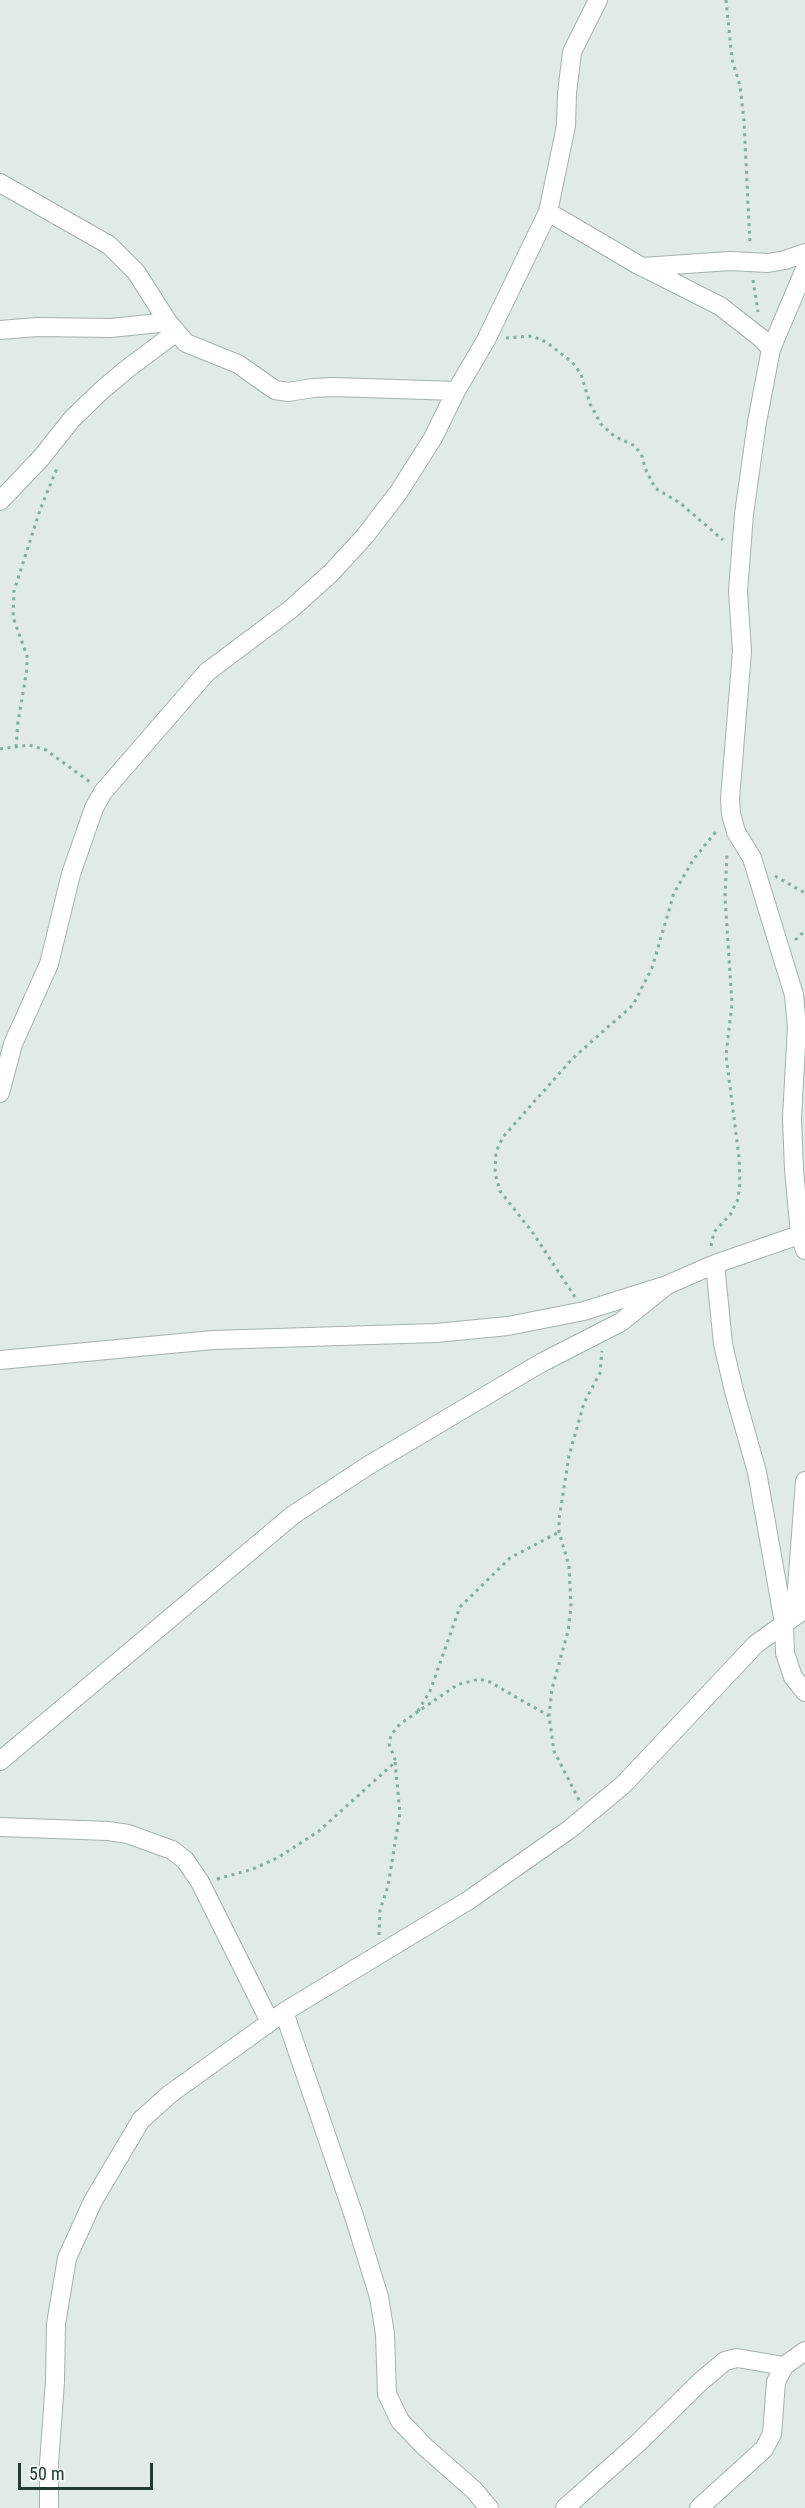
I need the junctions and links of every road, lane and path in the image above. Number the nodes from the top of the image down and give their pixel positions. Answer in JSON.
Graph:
{"nodes":[{"id":1,"x":598,"y":0,"type":"edge"},
{"id":2,"x":726,"y":0,"type":"edge"},
{"id":3,"x":0,"y":183,"type":"edge"},
{"id":4,"x":548,"y":212,"type":"junction"},
{"id":5,"x":805,"y":253,"type":"edge"},
{"id":6,"x":751,"y":261,"type":"junction"},
{"id":7,"x":642,"y":267,"type":"junction"},
{"id":8,"x":805,"y":269,"type":"edge"},
{"id":9,"x":172,"y":327,"type":"junction"},
{"id":10,"x":0,"y":330,"type":"edge"},
{"id":11,"x":486,"y":340,"type":"junction"},
{"id":12,"x":766,"y":344,"type":"junction"},
{"id":13,"x":456,"y":391,"type":"junction"},
{"id":14,"x":61,"y":460,"type":"dead end"},
{"id":15,"x":0,"y":501,"type":"edge"},
{"id":16,"x":740,"y":556,"type":"junction"},
{"id":17,"x":16,"y":747,"type":"junction"},
{"id":18,"x":0,"y":749,"type":"edge"},
{"id":19,"x":103,"y":792,"type":"junction"},
{"id":20,"x":731,"y":814,"type":"junction"},
{"id":21,"x":736,"y":832,"type":"junction"},
{"id":22,"x":0,"y":1093,"type":"edge"},
{"id":23,"x":803,"y":1239,"type":"edge"},
{"id":24,"x":715,"y":1264,"type":"junction"},
{"id":25,"x":667,"y":1285,"type":"junction"},
{"id":26,"x":584,"y":1311,"type":"junction"},
{"id":27,"x":598,"y":1334,"type":"junction"},
{"id":28,"x":0,"y":1360,"type":"edge"},
{"id":29,"x":805,"y":1481,"type":"edge"},
{"id":30,"x":559,"y":1532,"type":"junction"},
{"id":31,"x":794,"y":1616,"type":"edge"},
{"id":32,"x":805,"y":1692,"type":"edge"},
{"id":33,"x":416,"y":1715,"type":"junction"},
{"id":34,"x":549,"y":1716,"type":"junction"},
{"id":35,"x":395,"y":1759,"type":"junction"},
{"id":36,"x":0,"y":1761,"type":"edge"},
{"id":37,"x":585,"y":1816,"type":"junction"},
{"id":38,"x":0,"y":1827,"type":"edge"},
{"id":39,"x":200,"y":1882,"type":"junction"},
{"id":40,"x":380,"y":1954,"type":"junction"},
{"id":41,"x":277,"y":2017,"type":"junction"},
{"id":42,"x":805,"y":2351,"type":"edge"},
{"id":43,"x":784,"y":2366,"type":"junction"},
{"id":44,"x":49,"y":2508,"type":"edge"},
{"id":45,"x":489,"y":2508,"type":"edge"},
{"id":46,"x":565,"y":2508,"type":"edge"},
{"id":47,"x":699,"y":2508,"type":"edge"}],
"edges":[{"from":1,"to":4,"type":"street"},
{"from":2,"to":6,"type":"path"},
{"from":3,"to":9,"type":"street"},
{"from":4,"to":7,"type":"street"},
{"from":4,"to":11,"type":"street"},
{"from":5,"to":6,"type":"street"},
{"from":6,"to":7,"type":"street"},
{"from":6,"to":12,"type":"path"},
{"from":7,"to":12,"type":"street"},
{"from":8,"to":12,"type":"street"},
{"from":9,"to":10,"type":"street"},
{"from":9,"to":13,"type":"street"},
{"from":9,"to":15,"type":"street"},
{"from":11,"to":13,"type":"street"},
{"from":11,"to":16,"type":"path"},
{"from":12,"to":16,"type":"street"},
{"from":13,"to":19,"type":"street"},
{"from":14,"to":17,"type":"path"},
{"from":16,"to":20,"type":"street"},
{"from":17,"to":18,"type":"path"},
{"from":17,"to":19,"type":"path"},
{"from":19,"to":22,"type":"street"},
{"from":20,"to":21,"type":"street"},
{"from":20,"to":26,"type":"path"},
{"from":21,"to":23,"type":"street"},
{"from":21,"to":24,"type":"path"},
{"from":23,"to":24,"type":"street"},
{"from":24,"to":25,"type":"street"},
{"from":24,"to":31,"type":"street"},
{"from":25,"to":26,"type":"street"},
{"from":25,"to":27,"type":"street"},
{"from":26,"to":28,"type":"street"},
{"from":27,"to":30,"type":"path"},
{"from":27,"to":36,"type":"street"},
{"from":29,"to":31,"type":"street"},
{"from":30,"to":33,"type":"path"},
{"from":30,"to":34,"type":"path"},
{"from":31,"to":32,"type":"street"},
{"from":31,"to":37,"type":"street"},
{"from":33,"to":34,"type":"path"},
{"from":33,"to":35,"type":"path"},
{"from":34,"to":37,"type":"path"},
{"from":35,"to":39,"type":"path"},
{"from":35,"to":40,"type":"path"},
{"from":37,"to":40,"type":"street"},
{"from":38,"to":39,"type":"street"},
{"from":39,"to":41,"type":"street"},
{"from":40,"to":41,"type":"street"},
{"from":41,"to":44,"type":"street"},
{"from":41,"to":45,"type":"street"},
{"from":42,"to":43,"type":"street"},
{"from":43,"to":46,"type":"street"},
{"from":43,"to":47,"type":"street"}]}
